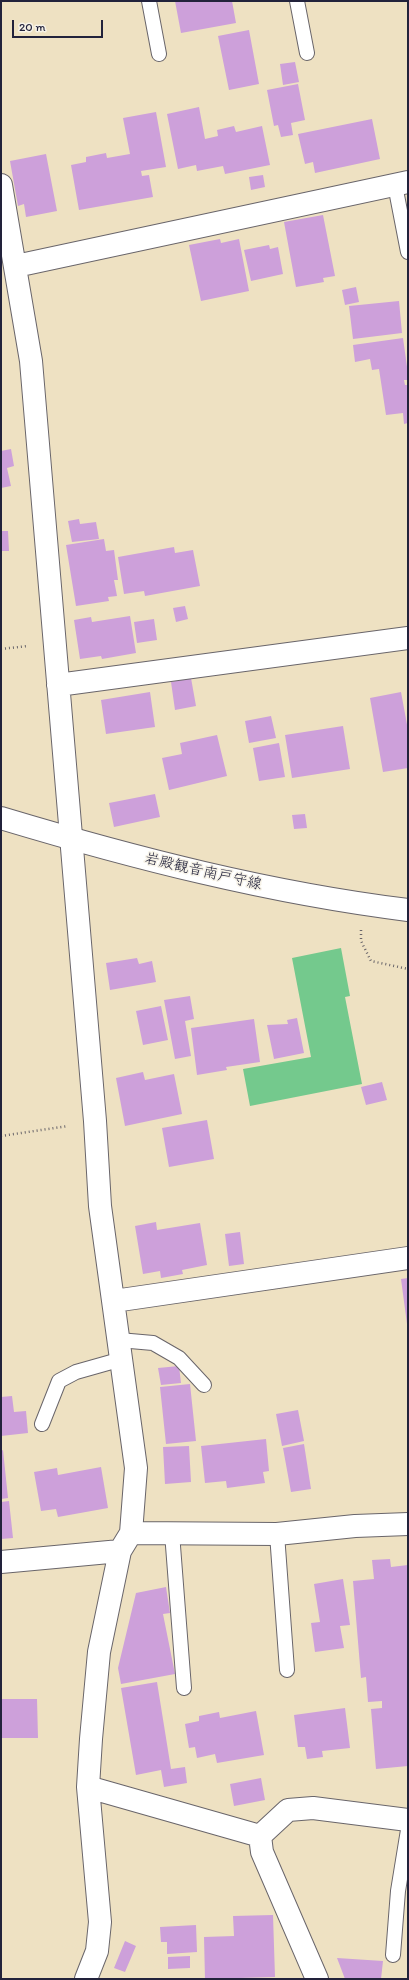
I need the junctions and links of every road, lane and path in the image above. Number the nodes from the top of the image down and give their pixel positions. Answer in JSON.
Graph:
{"nodes":[{"id":1,"x":149,"y":1,"type":"edge"},
{"id":2,"x":297,"y":1,"type":"edge"},
{"id":3,"x":307,"y":53,"type":"dead end"},
{"id":4,"x":159,"y":54,"type":"dead end"},
{"id":5,"x":402,"y":184,"type":"edge"},
{"id":6,"x":1,"y":185,"type":"edge"},
{"id":7,"x":408,"y":252,"type":"edge"},
{"id":8,"x":16,"y":266,"type":"junction"},
{"id":9,"x":408,"y":638,"type":"edge"},
{"id":10,"x":58,"y":685,"type":"junction"},
{"id":11,"x":1,"y":818,"type":"edge"},
{"id":12,"x":72,"y":840,"type":"junction"},
{"id":13,"x":408,"y":910,"type":"edge"},
{"id":14,"x":362,"y":925,"type":"dead end"},
{"id":15,"x":408,"y":969,"type":"edge"},
{"id":16,"x":95,"y":1121,"type":"junction"},
{"id":17,"x":1,"y":1136,"type":"edge"},
{"id":18,"x":408,"y":1258,"type":"edge"},
{"id":19,"x":114,"y":1301,"type":"junction"},
{"id":20,"x":121,"y":1350,"type":"junction"},
{"id":21,"x":204,"y":1385,"type":"dead end"},
{"id":22,"x":42,"y":1424,"type":"dead end"},
{"id":23,"x":408,"y":1524,"type":"edge"},
{"id":24,"x":172,"y":1534,"type":"junction"},
{"id":25,"x":277,"y":1534,"type":"junction"},
{"id":26,"x":126,"y":1542,"type":"junction"},
{"id":27,"x":1,"y":1562,"type":"edge"},
{"id":28,"x":287,"y":1670,"type":"dead end"},
{"id":29,"x":184,"y":1688,"type":"dead end"},
{"id":30,"x":88,"y":1787,"type":"junction"},
{"id":31,"x":408,"y":1820,"type":"edge"},
{"id":32,"x":408,"y":1830,"type":"edge"},
{"id":33,"x":260,"y":1836,"type":"junction"},
{"id":34,"x":393,"y":1955,"type":"dead end"},
{"id":35,"x":86,"y":1979,"type":"edge"},
{"id":36,"x":317,"y":1979,"type":"edge"}],
"edges":[{"from":1,"to":4,"type":"lane"},
{"from":2,"to":3,"type":"lane"},
{"from":5,"to":7,"type":"lane"},
{"from":5,"to":8,"type":"street"},
{"from":6,"to":8,"type":"street"},
{"from":8,"to":10,"type":"street"},
{"from":9,"to":10,"type":"street"},
{"from":10,"to":12,"type":"street"},
{"from":11,"to":12,"type":"street","name":"岩殿観音南戸守線"},
{"from":12,"to":13,"type":"street","name":"岩殿観音南戸守線"},
{"from":12,"to":16,"type":"street"},
{"from":14,"to":15,"type":"path"},
{"from":16,"to":17,"type":"path"},
{"from":16,"to":19,"type":"street"},
{"from":18,"to":19,"type":"street"},
{"from":19,"to":20,"type":"street"},
{"from":20,"to":21,"type":"lane"},
{"from":20,"to":22,"type":"lane"},
{"from":20,"to":26,"type":"street"},
{"from":23,"to":25,"type":"street"},
{"from":24,"to":25,"type":"street"},
{"from":24,"to":26,"type":"street"},
{"from":24,"to":29,"type":"lane"},
{"from":25,"to":28,"type":"lane"},
{"from":26,"to":27,"type":"street"},
{"from":26,"to":30,"type":"street"},
{"from":30,"to":33,"type":"street"},
{"from":30,"to":35,"type":"street"},
{"from":31,"to":33,"type":"street"},
{"from":32,"to":34,"type":"lane"},
{"from":33,"to":36,"type":"street"}]}
